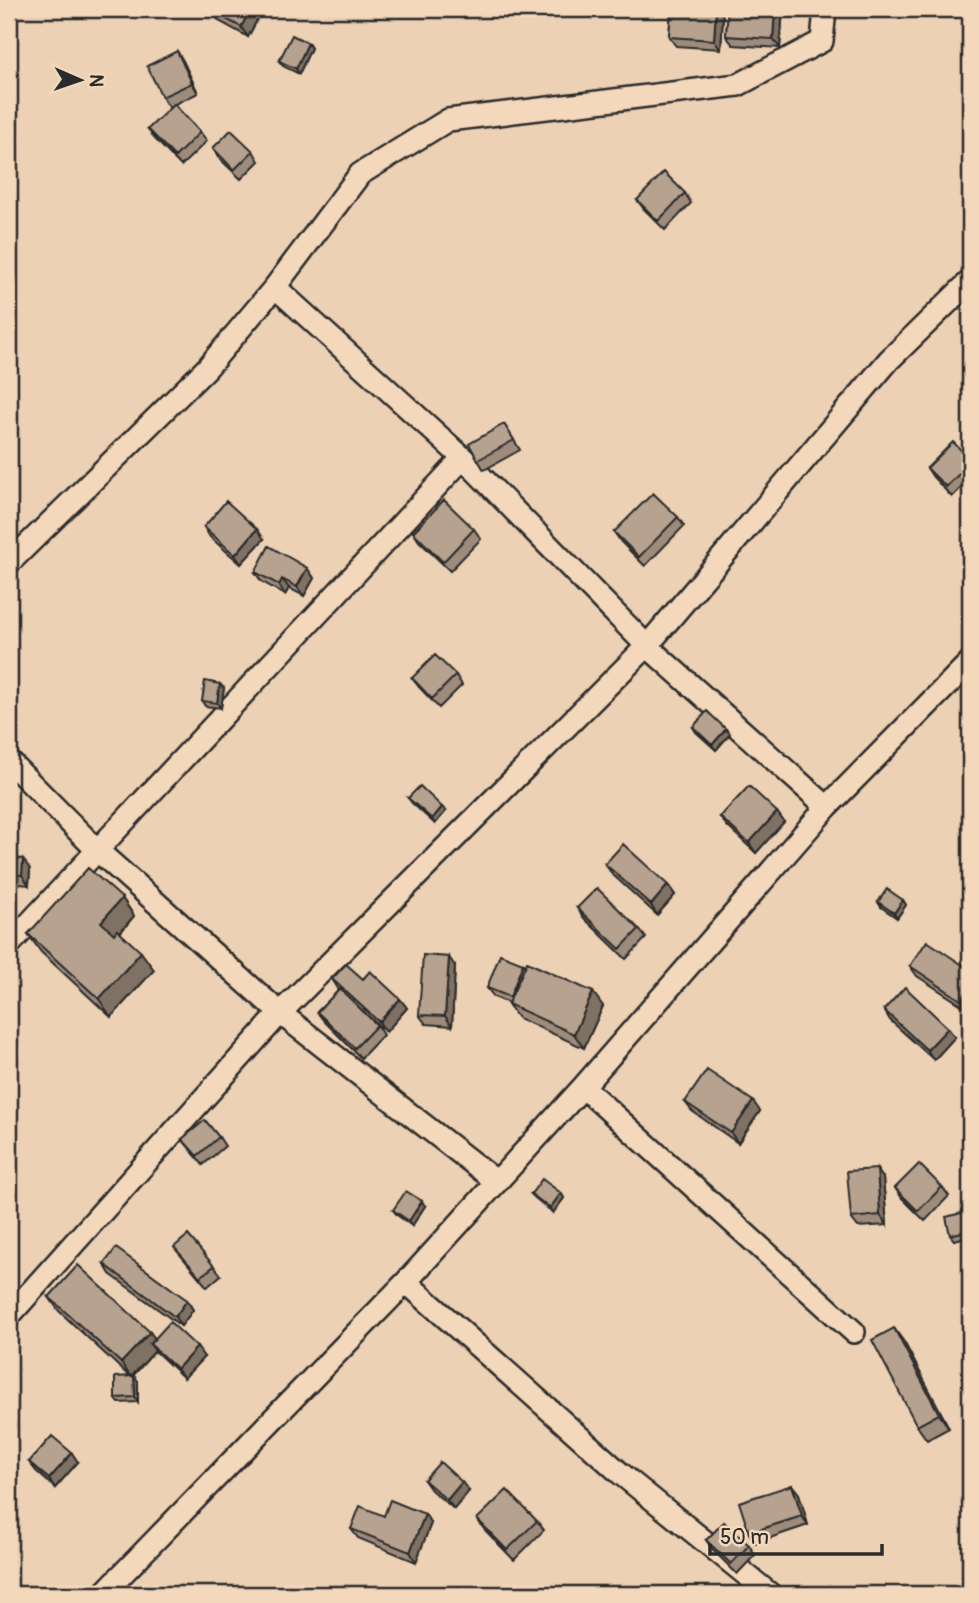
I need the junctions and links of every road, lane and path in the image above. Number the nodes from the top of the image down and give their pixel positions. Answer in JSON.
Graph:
{"nodes":[{"id":1,"x":825,"y":9,"type":"edge"},
{"id":2,"x":970,"y":281,"type":"edge"},
{"id":3,"x":275,"y":287,"type":"junction"},
{"id":4,"x":463,"y":458,"type":"junction"},
{"id":5,"x":9,"y":563,"type":"edge"},
{"id":6,"x":647,"y":646,"type":"junction"},
{"id":7,"x":970,"y":662,"type":"edge"},
{"id":8,"x":9,"y":761,"type":"edge"},
{"id":9,"x":827,"y":807,"type":"junction"},
{"id":10,"x":97,"y":850,"type":"junction"},
{"id":11,"x":9,"y":945,"type":"edge"},
{"id":12,"x":280,"y":1013,"type":"junction"},
{"id":13,"x":583,"y":1087,"type":"junction"},
{"id":14,"x":497,"y":1182,"type":"junction"},
{"id":15,"x":407,"y":1282,"type":"junction"},
{"id":16,"x":9,"y":1316,"type":"edge"},
{"id":17,"x":854,"y":1332,"type":"dead end"},
{"id":18,"x":103,"y":1594,"type":"edge"},
{"id":19,"x":771,"y":1594,"type":"edge"}],
"edges":[{"from":1,"to":3,"type":"street"},
{"from":2,"to":6,"type":"street"},
{"from":3,"to":4,"type":"street"},
{"from":3,"to":5,"type":"street"},
{"from":4,"to":6,"type":"street"},
{"from":4,"to":10,"type":"street"},
{"from":6,"to":9,"type":"street"},
{"from":6,"to":12,"type":"street"},
{"from":7,"to":9,"type":"street"},
{"from":8,"to":10,"type":"street"},
{"from":9,"to":13,"type":"street"},
{"from":10,"to":11,"type":"street"},
{"from":10,"to":12,"type":"street"},
{"from":12,"to":14,"type":"street"},
{"from":12,"to":16,"type":"street"},
{"from":13,"to":14,"type":"street"},
{"from":13,"to":17,"type":"street"},
{"from":14,"to":15,"type":"street"},
{"from":15,"to":18,"type":"street"},
{"from":15,"to":19,"type":"street"}]}
